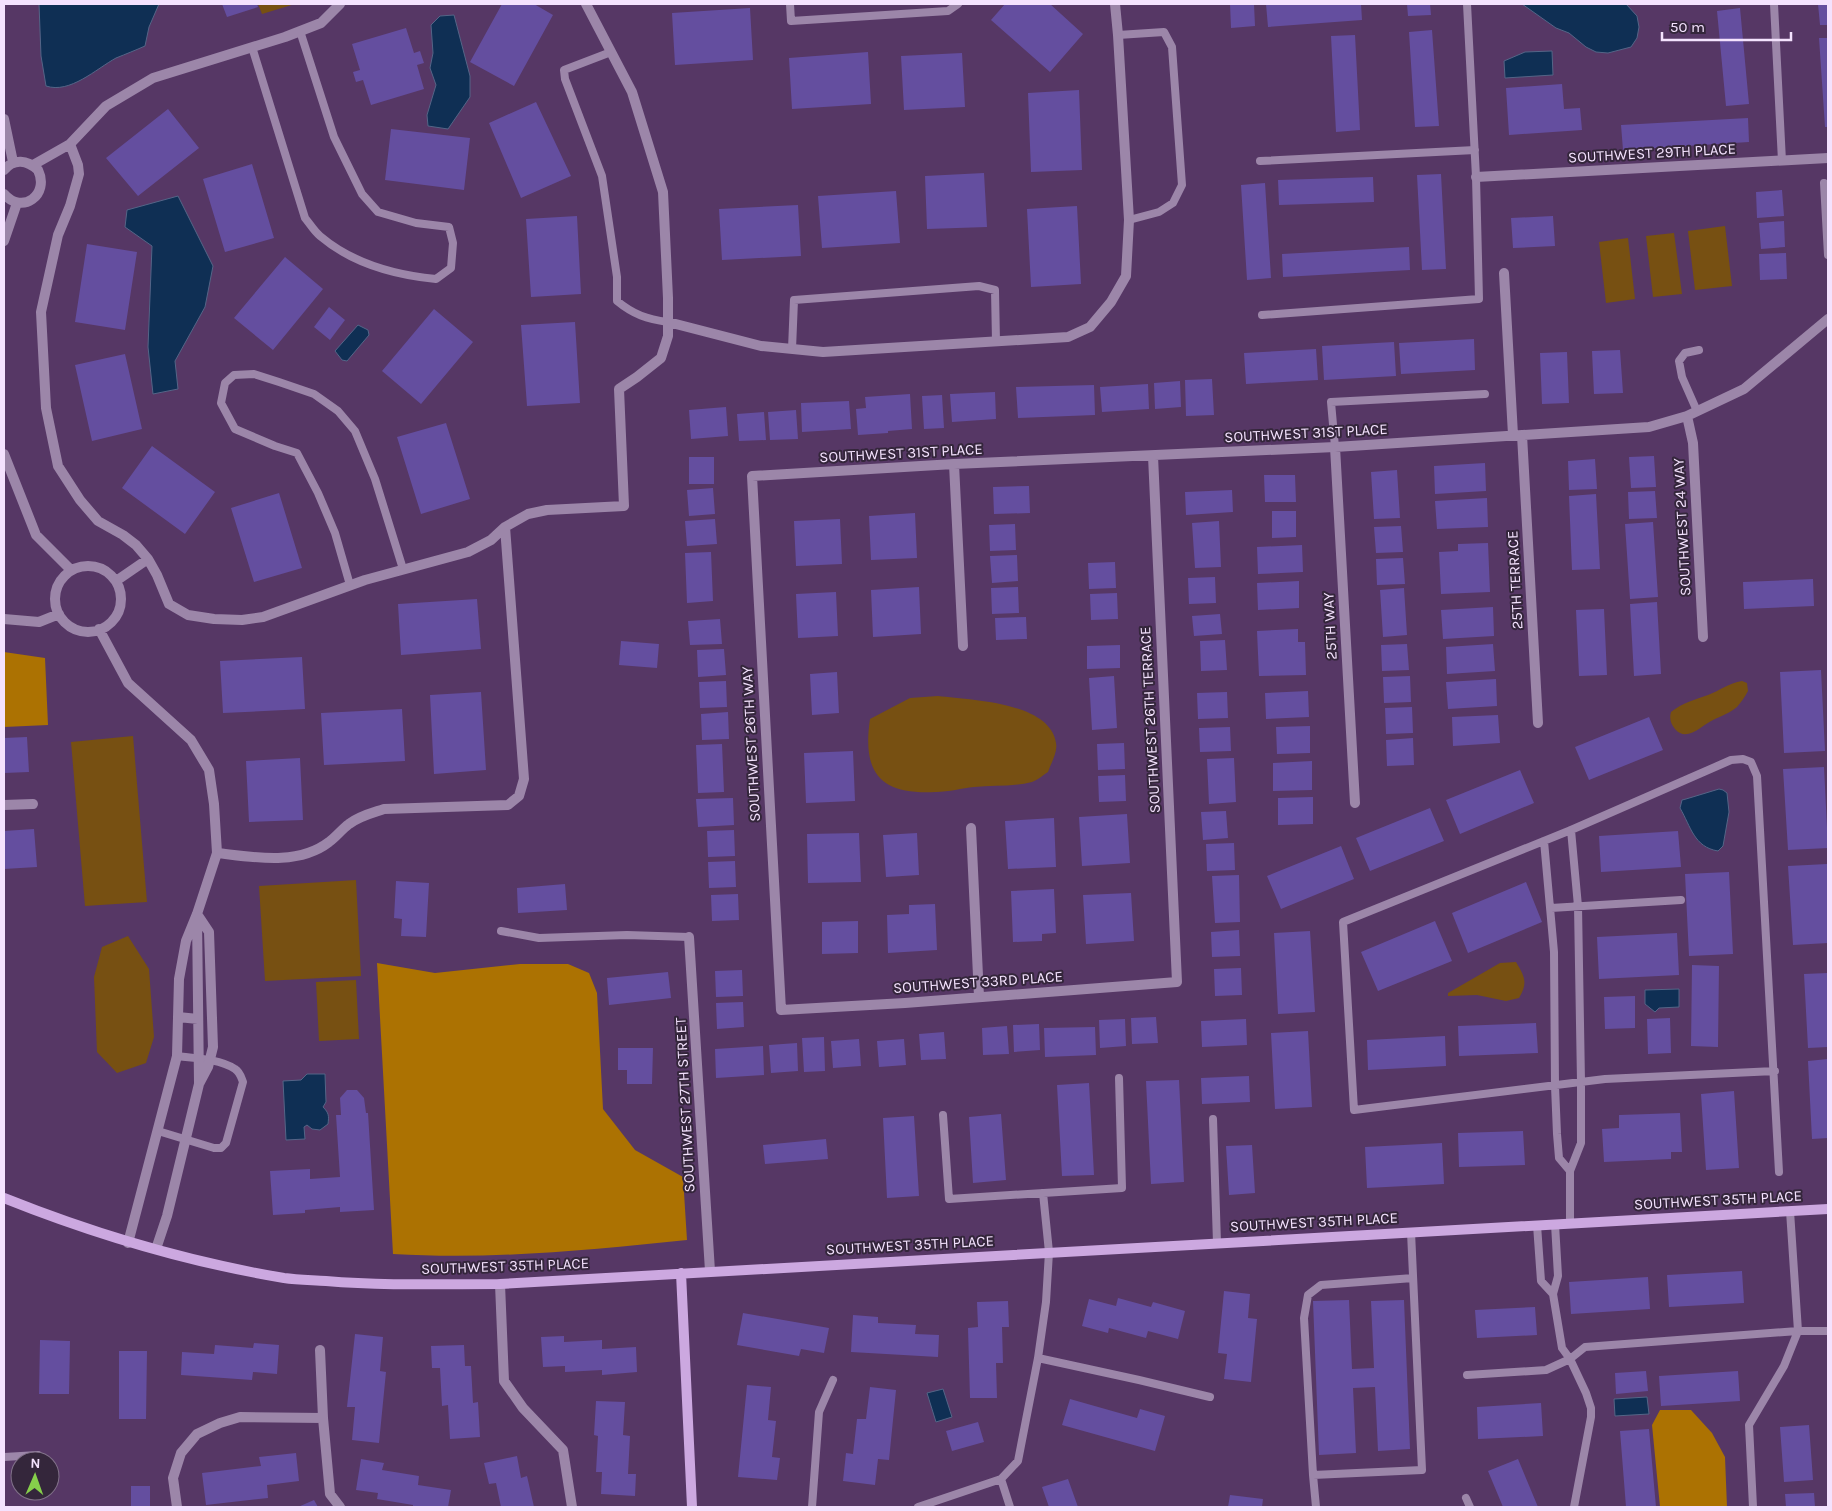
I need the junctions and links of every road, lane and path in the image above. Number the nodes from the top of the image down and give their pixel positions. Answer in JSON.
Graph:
{"nodes":[{"id":1,"x":340,"y":4,"type":"edge"},
{"id":2,"x":586,"y":4,"type":"edge"},
{"id":3,"x":790,"y":4,"type":"edge"},
{"id":4,"x":958,"y":4,"type":"edge"},
{"id":5,"x":1115,"y":4,"type":"edge"},
{"id":6,"x":1466,"y":4,"type":"edge"},
{"id":7,"x":1774,"y":4,"type":"edge"},
{"id":8,"x":300,"y":31,"type":"junction"},
{"id":9,"x":1118,"y":35,"type":"junction"},
{"id":10,"x":252,"y":47,"type":"junction"},
{"id":11,"x":612,"y":52,"type":"junction"},
{"id":12,"x":4,"y":119,"type":"edge"},
{"id":13,"x":70,"y":144,"type":"junction"},
{"id":14,"x":1475,"y":150,"type":"junction"},
{"id":15,"x":1828,"y":158,"type":"edge"},
{"id":16,"x":1260,"y":161,"type":"dead end"},
{"id":17,"x":1782,"y":161,"type":"junction"},
{"id":18,"x":13,"y":162,"type":"junction"},
{"id":19,"x":33,"y":165,"type":"junction"},
{"id":20,"x":4,"y":170,"type":"edge"},
{"id":21,"x":1476,"y":177,"type":"junction"},
{"id":22,"x":1824,"y":183,"type":"dead end"},
{"id":23,"x":4,"y":194,"type":"edge"},
{"id":24,"x":17,"y":203,"type":"junction"},
{"id":25,"x":1129,"y":220,"type":"junction"},
{"id":26,"x":4,"y":241,"type":"edge"},
{"id":27,"x":1828,"y":255,"type":"edge"},
{"id":28,"x":1504,"y":273,"type":"dead end"},
{"id":29,"x":1262,"y":315,"type":"dead end"},
{"id":30,"x":1828,"y":319,"type":"edge"},
{"id":31,"x":668,"y":322,"type":"junction"},
{"id":32,"x":996,"y":342,"type":"junction"},
{"id":33,"x":792,"y":349,"type":"junction"},
{"id":34,"x":1699,"y":350,"type":"dead end"},
{"id":35,"x":1486,"y":394,"type":"dead end"},
{"id":36,"x":1697,"y":411,"type":"junction"},
{"id":37,"x":1687,"y":416,"type":"junction"},
{"id":38,"x":1518,"y":435,"type":"junction"},
{"id":39,"x":1335,"y":447,"type":"junction"},
{"id":40,"x":4,"y":454,"type":"edge"},
{"id":41,"x":1153,"y":456,"type":"junction"},
{"id":42,"x":954,"y":464,"type":"junction"},
{"id":43,"x":752,"y":476,"type":"joint"},
{"id":44,"x":505,"y":527,"type":"junction"},
{"id":45,"x":148,"y":559,"type":"junction"},
{"id":46,"x":403,"y":569,"type":"junction"},
{"id":47,"x":71,"y":570,"type":"junction"},
{"id":48,"x":116,"y":581,"type":"junction"},
{"id":49,"x":350,"y":585,"type":"junction"},
{"id":50,"x":59,"y":614,"type":"junction"},
{"id":51,"x":4,"y":619,"type":"edge"},
{"id":52,"x":99,"y":629,"type":"junction"},
{"id":53,"x":1703,"y":637,"type":"dead end"},
{"id":54,"x":962,"y":646,"type":"dead end"},
{"id":55,"x":1538,"y":723,"type":"dead end"},
{"id":56,"x":1355,"y":803,"type":"dead end"},
{"id":57,"x":33,"y":804,"type":"dead end"},
{"id":58,"x":4,"y":805,"type":"edge"},
{"id":59,"x":971,"y":828,"type":"dead end"},
{"id":60,"x":1571,"y":830,"type":"junction"},
{"id":61,"x":1544,"y":841,"type":"junction"},
{"id":62,"x":217,"y":853,"type":"junction"},
{"id":63,"x":1681,"y":900,"type":"dead end"},
{"id":64,"x":1578,"y":906,"type":"junction"},
{"id":65,"x":1551,"y":908,"type":"junction"},
{"id":66,"x":197,"y":914,"type":"junction"},
{"id":67,"x":501,"y":931,"type":"dead end"},
{"id":68,"x":689,"y":937,"type":"joint"},
{"id":69,"x":1177,"y":982,"type":"joint"},
{"id":70,"x":979,"y":997,"type":"junction"},
{"id":71,"x":781,"y":1010,"type":"joint"},
{"id":72,"x":178,"y":1017,"type":"junction"},
{"id":73,"x":198,"y":1019,"type":"junction"},
{"id":74,"x":177,"y":1056,"type":"junction"},
{"id":75,"x":198,"y":1059,"type":"junction"},
{"id":76,"x":210,"y":1060,"type":"junction"},
{"id":77,"x":1774,"y":1072,"type":"junction"},
{"id":78,"x":1119,"y":1078,"type":"dead end"},
{"id":79,"x":1581,"y":1082,"type":"junction"},
{"id":80,"x":199,"y":1084,"type":"junction"},
{"id":81,"x":1555,"y":1086,"type":"junction"},
{"id":82,"x":943,"y":1115,"type":"dead end"},
{"id":83,"x":1213,"y":1119,"type":"dead end"},
{"id":84,"x":158,"y":1131,"type":"junction"},
{"id":85,"x":185,"y":1140,"type":"junction"},
{"id":86,"x":1570,"y":1171,"type":"junction"},
{"id":87,"x":1779,"y":1172,"type":"dead end"},
{"id":88,"x":1044,"y":1193,"type":"junction"},
{"id":89,"x":4,"y":1198,"type":"edge"},
{"id":90,"x":1828,"y":1209,"type":"edge"},
{"id":91,"x":1790,"y":1211,"type":"junction"},
{"id":92,"x":1570,"y":1223,"type":"junction"},
{"id":93,"x":1555,"y":1224,"type":"junction"},
{"id":94,"x":1537,"y":1225,"type":"junction"},
{"id":95,"x":1411,"y":1232,"type":"junction"},
{"id":96,"x":128,"y":1243,"type":"junction"},
{"id":97,"x":1217,"y":1243,"type":"junction"},
{"id":98,"x":156,"y":1249,"type":"junction"},
{"id":99,"x":1049,"y":1252,"type":"junction"},
{"id":100,"x":710,"y":1271,"type":"junction"},
{"id":101,"x":681,"y":1273,"type":"junction"},
{"id":102,"x":1412,"y":1278,"type":"junction"},
{"id":103,"x":500,"y":1284,"type":"junction"},
{"id":104,"x":1553,"y":1294,"type":"junction"},
{"id":105,"x":1798,"y":1331,"type":"junction"},
{"id":106,"x":1828,"y":1331,"type":"edge"},
{"id":107,"x":320,"y":1350,"type":"dead end"},
{"id":108,"x":1038,"y":1358,"type":"junction"},
{"id":109,"x":1570,"y":1359,"type":"junction"},
{"id":110,"x":1467,"y":1375,"type":"dead end"},
{"id":111,"x":833,"y":1380,"type":"dead end"},
{"id":112,"x":1210,"y":1397,"type":"dead end"},
{"id":113,"x":323,"y":1418,"type":"junction"},
{"id":114,"x":1313,"y":1475,"type":"junction"},
{"id":115,"x":1001,"y":1479,"type":"junction"},
{"id":116,"x":1466,"y":1498,"type":"dead end"},
{"id":117,"x":177,"y":1507,"type":"edge"},
{"id":118,"x":340,"y":1507,"type":"edge"},
{"id":119,"x":572,"y":1507,"type":"edge"},
{"id":120,"x":692,"y":1507,"type":"edge"},
{"id":121,"x":812,"y":1507,"type":"edge"},
{"id":122,"x":918,"y":1507,"type":"edge"},
{"id":123,"x":1010,"y":1507,"type":"edge"},
{"id":124,"x":1316,"y":1507,"type":"edge"},
{"id":125,"x":1470,"y":1507,"type":"edge"},
{"id":126,"x":1574,"y":1507,"type":"edge"},
{"id":127,"x":1753,"y":1507,"type":"edge"}],
"edges":[{"from":1,"to":8,"type":"street"},
{"from":2,"to":11,"type":"street"},
{"from":3,"to":4,"type":"lane"},
{"from":5,"to":9,"type":"street"},
{"from":6,"to":14,"type":"lane"},
{"from":7,"to":17,"type":"lane"},
{"from":8,"to":10,"type":"street"},
{"from":8,"to":10,"type":"lane"},
{"from":9,"to":25,"type":"street"},
{"from":9,"to":25,"type":"lane"},
{"from":10,"to":13,"type":"street"},
{"from":11,"to":31,"type":"street"},
{"from":11,"to":31,"type":"lane"},
{"from":12,"to":18,"type":"street"},
{"from":13,"to":19,"type":"street"},
{"from":13,"to":45,"type":"street"},
{"from":14,"to":16,"type":"lane"},
{"from":14,"to":21,"type":"lane"},
{"from":15,"to":17,"type":"street","name":"SOUTHWEST 29TH PLACE"},
{"from":17,"to":21,"type":"street","name":"SOUTHWEST 29TH PLACE"},
{"from":18,"to":19,"type":"street"},
{"from":18,"to":20,"type":"street"},
{"from":19,"to":24,"type":"street"},
{"from":21,"to":29,"type":"lane"},
{"from":22,"to":27,"type":"lane"},
{"from":23,"to":24,"type":"street"},
{"from":24,"to":26,"type":"street"},
{"from":25,"to":32,"type":"street"},
{"from":28,"to":38,"type":"street","name":"25TH TERRACE"},
{"from":30,"to":36,"type":"street","name":"SOUTHWEST 31ST PLACE"},
{"from":31,"to":33,"type":"street"},
{"from":31,"to":44,"type":"street"},
{"from":32,"to":33,"type":"street"},
{"from":32,"to":33,"type":"lane"},
{"from":34,"to":36,"type":"lane"},
{"from":35,"to":39,"type":"lane"},
{"from":36,"to":37,"type":"street","name":"SOUTHWEST 31ST PLACE"},
{"from":37,"to":38,"type":"street","name":"SOUTHWEST 31ST PLACE"},
{"from":37,"to":53,"type":"street","name":"SOUTHWEST 24 WAY"},
{"from":38,"to":39,"type":"street","name":"SOUTHWEST 31ST PLACE"},
{"from":38,"to":55,"type":"street","name":"25TH TERRACE"},
{"from":39,"to":41,"type":"street","name":"SOUTHWEST 31ST PLACE"},
{"from":39,"to":56,"type":"street","name":"25TH WAY"},
{"from":40,"to":47,"type":"street"},
{"from":41,"to":42,"type":"street","name":"SOUTHWEST 31ST PLACE"},
{"from":41,"to":69,"type":"street","name":"SOUTHWEST 26TH TERRACE"},
{"from":42,"to":43,"type":"street","name":"SOUTHWEST 31ST PLACE"},
{"from":42,"to":54,"type":"street"},
{"from":43,"to":71,"type":"street","name":"SOUTHWEST 26TH WAY"},
{"from":44,"to":46,"type":"street"},
{"from":44,"to":62,"type":"street"},
{"from":45,"to":48,"type":"street"},
{"from":45,"to":49,"type":"street"},
{"from":46,"to":49,"type":"street"},
{"from":46,"to":49,"type":"lane"},
{"from":47,"to":48,"type":"street"},
{"from":47,"to":50,"type":"street"},
{"from":48,"to":52,"type":"street"},
{"from":50,"to":51,"type":"street"},
{"from":50,"to":52,"type":"street"},
{"from":52,"to":62,"type":"street"},
{"from":57,"to":58,"type":"street"},
{"from":59,"to":70,"type":"street"},
{"from":60,"to":61,"type":"lane"},
{"from":60,"to":64,"type":"lane"},
{"from":60,"to":77,"type":"lane"},
{"from":61,"to":65,"type":"lane"},
{"from":61,"to":81,"type":"lane"},
{"from":62,"to":66,"type":"street"},
{"from":63,"to":64,"type":"lane"},
{"from":64,"to":65,"type":"lane"},
{"from":64,"to":79,"type":"lane"},
{"from":65,"to":81,"type":"lane"},
{"from":66,"to":72,"type":"street"},
{"from":66,"to":73,"type":"street"},
{"from":66,"to":76,"type":"street"},
{"from":67,"to":68,"type":"lane"},
{"from":68,"to":100,"type":"street","name":"SOUTHWEST 27TH STREET"},
{"from":69,"to":70,"type":"street","name":"SOUTHWEST 33RD PLACE"},
{"from":70,"to":71,"type":"street","name":"SOUTHWEST 33RD PLACE"},
{"from":72,"to":73,"type":"street"},
{"from":72,"to":74,"type":"street"},
{"from":73,"to":75,"type":"street"},
{"from":74,"to":75,"type":"lane"},
{"from":74,"to":84,"type":"street"},
{"from":75,"to":76,"type":"lane"},
{"from":75,"to":80,"type":"street"},
{"from":76,"to":80,"type":"street"},
{"from":76,"to":85,"type":"lane"},
{"from":77,"to":79,"type":"lane"},
{"from":77,"to":87,"type":"lane"},
{"from":78,"to":88,"type":"lane"},
{"from":79,"to":81,"type":"lane"},
{"from":79,"to":86,"type":"lane"},
{"from":80,"to":85,"type":"street"},
{"from":81,"to":86,"type":"lane"},
{"from":82,"to":88,"type":"lane"},
{"from":83,"to":97,"type":"lane"},
{"from":84,"to":85,"type":"lane"},
{"from":84,"to":96,"type":"street"},
{"from":85,"to":98,"type":"street"},
{"from":86,"to":92,"type":"lane"},
{"from":88,"to":99,"type":"lane"},
{"from":89,"to":96,"type":"street","name":"SOUTHWEST 35TH PLACE"},
{"from":90,"to":91,"type":"street","name":"SOUTHWEST 35TH PLACE"},
{"from":91,"to":92,"type":"street","name":"SOUTHWEST 35TH PLACE"},
{"from":91,"to":105,"type":"lane"},
{"from":92,"to":93,"type":"street","name":"SOUTHWEST 35TH PLACE"},
{"from":93,"to":94,"type":"street","name":"SOUTHWEST 35TH PLACE"},
{"from":93,"to":104,"type":"lane"},
{"from":94,"to":95,"type":"street","name":"SOUTHWEST 35TH PLACE"},
{"from":94,"to":104,"type":"lane"},
{"from":95,"to":97,"type":"street","name":"SOUTHWEST 35TH PLACE"},
{"from":95,"to":102,"type":"lane"},
{"from":96,"to":98,"type":"street","name":"SOUTHWEST 35TH PLACE"},
{"from":97,"to":99,"type":"street","name":"SOUTHWEST 35TH PLACE"},
{"from":98,"to":103,"type":"street","name":"SOUTHWEST 35TH PLACE"},
{"from":99,"to":100,"type":"street","name":"SOUTHWEST 35TH PLACE"},
{"from":99,"to":108,"type":"lane"},
{"from":100,"to":101,"type":"street","name":"SOUTHWEST 35TH PLACE"},
{"from":101,"to":103,"type":"street","name":"SOUTHWEST 35TH PLACE"},
{"from":101,"to":120,"type":"street"},
{"from":102,"to":114,"type":"lane"},
{"from":102,"to":114,"type":"lane"},
{"from":103,"to":119,"type":"street"},
{"from":104,"to":109,"type":"lane"},
{"from":105,"to":106,"type":"lane"},
{"from":105,"to":109,"type":"lane"},
{"from":105,"to":127,"type":"lane"},
{"from":107,"to":113,"type":"street"},
{"from":108,"to":112,"type":"lane"},
{"from":108,"to":115,"type":"lane"},
{"from":109,"to":110,"type":"lane"},
{"from":109,"to":126,"type":"lane"},
{"from":111,"to":121,"type":"lane"},
{"from":113,"to":117,"type":"street"},
{"from":113,"to":118,"type":"street"},
{"from":114,"to":124,"type":"lane"},
{"from":115,"to":122,"type":"lane"},
{"from":115,"to":123,"type":"lane"},
{"from":116,"to":125,"type":"lane"}]}
